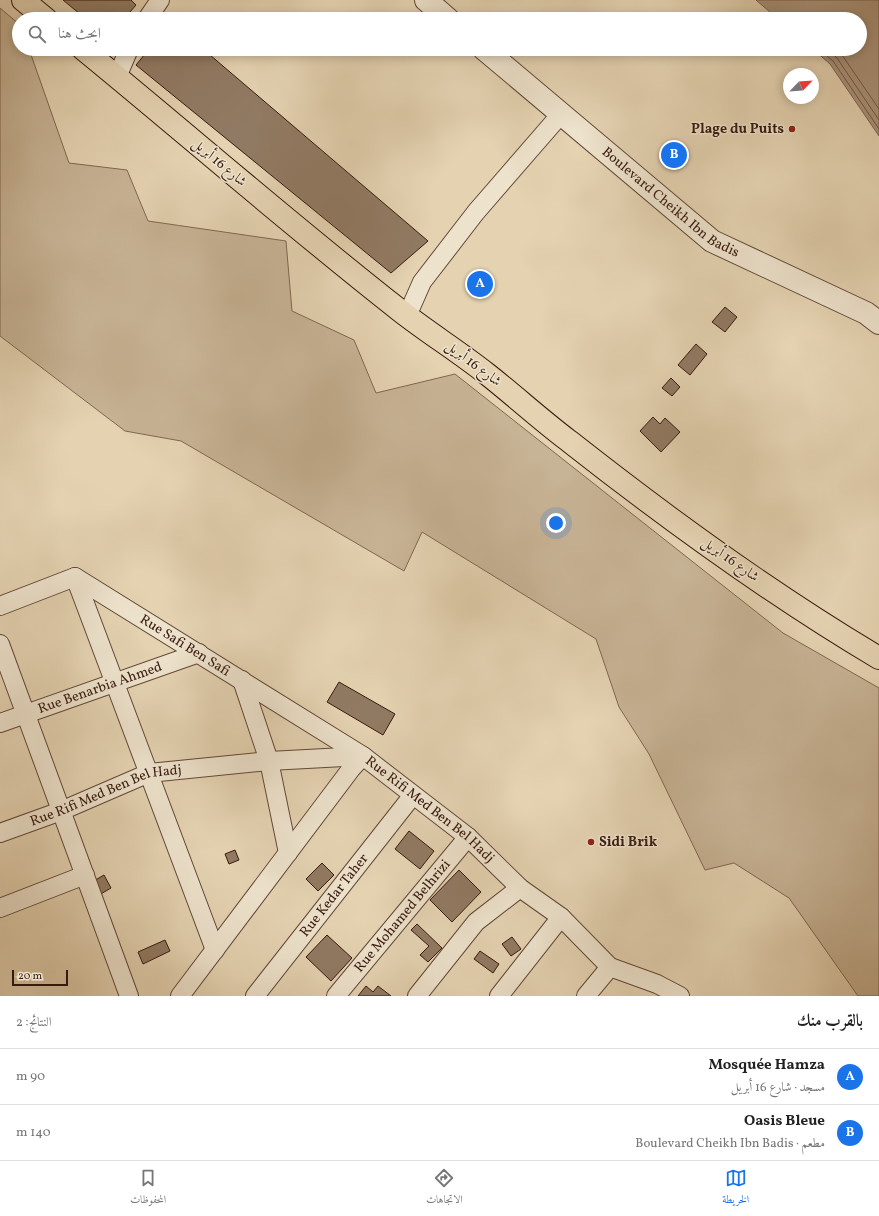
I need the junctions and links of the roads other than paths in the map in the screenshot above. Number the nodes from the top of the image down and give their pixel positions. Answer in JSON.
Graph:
{"nodes":[{"id":1,"x":23,"y":0,"type":"edge"},
{"id":2,"x":160,"y":0,"type":"edge"},
{"id":3,"x":426,"y":0,"type":"edge"},
{"id":4,"x":38,"y":12,"type":"edge"},
{"id":5,"x":152,"y":12,"type":"edge"},
{"id":6,"x":440,"y":12,"type":"edge"},
{"id":7,"x":92,"y":56,"type":"edge"},
{"id":8,"x":126,"y":56,"type":"edge"},
{"id":9,"x":492,"y":56,"type":"edge"},
{"id":10,"x":117,"y":77,"type":"junction"},
{"id":11,"x":561,"y":114,"type":"junction"},
{"id":12,"x":407,"y":316,"type":"junction"},
{"id":13,"x":879,"y":324,"type":"edge"},
{"id":14,"x":75,"y":577,"type":"junction"},
{"id":15,"x":0,"y":606,"type":"edge"},
{"id":16,"x":0,"y":644,"type":"edge"},
{"id":17,"x":199,"y":653,"type":"junction"},
{"id":18,"x":879,"y":658,"type":"edge"},
{"id":19,"x":242,"y":680,"type":"junction"},
{"id":20,"x":115,"y":683,"type":"junction"},
{"id":21,"x":26,"y":714,"type":"junction"},
{"id":22,"x":0,"y":723,"type":"edge"},
{"id":23,"x":363,"y":756,"type":"junction"},
{"id":24,"x":269,"y":761,"type":"junction"},
{"id":25,"x":149,"y":773,"type":"junction"},
{"id":26,"x":413,"y":795,"type":"junction"},
{"id":27,"x":61,"y":811,"type":"junction"},
{"id":28,"x":0,"y":833,"type":"edge"},
{"id":29,"x":468,"y":837,"type":"junction"},
{"id":30,"x":288,"y":852,"type":"junction"},
{"id":31,"x":85,"y":875,"type":"junction"},
{"id":32,"x":520,"y":888,"type":"junction"},
{"id":33,"x":0,"y":908,"type":"edge"},
{"id":34,"x":561,"y":917,"type":"junction"},
{"id":35,"x":215,"y":950,"type":"junction"},
{"id":36,"x":610,"y":967,"type":"junction"},
{"id":37,"x":129,"y":996,"type":"edge"},
{"id":38,"x":180,"y":996,"type":"edge"},
{"id":39,"x":255,"y":996,"type":"edge"},
{"id":40,"x":336,"y":996,"type":"edge"},
{"id":41,"x":417,"y":996,"type":"edge"},
{"id":42,"x":499,"y":996,"type":"edge"},
{"id":43,"x":586,"y":996,"type":"edge"},
{"id":44,"x":680,"y":996,"type":"edge"}],
"edges":[{"from":1,"to":4,"type":"main road"},
{"from":2,"to":5,"type":"street"},
{"from":3,"to":6,"type":"street"},
{"from":7,"to":10,"type":"main road","name":"شارع 16 أبريل"},
{"from":8,"to":10,"type":"street"},
{"from":9,"to":11,"type":"street","name":"Boulevard Cheikh Ibn Badis"},
{"from":10,"to":12,"type":"main road","name":"شارع 16 أبريل"},
{"from":11,"to":12,"type":"street"},
{"from":11,"to":13,"type":"street","name":"Boulevard Cheikh Ibn Badis"},
{"from":12,"to":18,"type":"main road","name":"شارع 16 أبريل"},
{"from":14,"to":15,"type":"street"},
{"from":14,"to":17,"type":"street","name":"Rue Safi Ben Safi"},
{"from":14,"to":20,"type":"street"},
{"from":16,"to":21,"type":"street"},
{"from":17,"to":19,"type":"street","name":"Rue Safi Ben Safi"},
{"from":17,"to":20,"type":"street","name":"Rue Benarbia Ahmed"},
{"from":19,"to":23,"type":"street","name":"Rue Safi Ben Safi"},
{"from":19,"to":24,"type":"street"},
{"from":20,"to":21,"type":"street","name":"Rue Benarbia Ahmed"},
{"from":20,"to":25,"type":"street"},
{"from":21,"to":22,"type":"street","name":"Rue Benarbia Ahmed"},
{"from":21,"to":27,"type":"street"},
{"from":23,"to":24,"type":"street","name":"Rue Rifi Med Ben Bel Hadj"},
{"from":23,"to":26,"type":"street","name":"Rue Rifi Med Ben Bel Hadj"},
{"from":23,"to":30,"type":"street"},
{"from":24,"to":25,"type":"street","name":"Rue Rifi Med Ben Bel Hadj"},
{"from":24,"to":30,"type":"street"},
{"from":25,"to":27,"type":"street","name":"Rue Rifi Med Ben Bel Hadj"},
{"from":25,"to":35,"type":"street"},
{"from":26,"to":29,"type":"street","name":"Rue Rifi Med Ben Bel Hadj"},
{"from":26,"to":39,"type":"street","name":"Rue Kedar Taher"},
{"from":27,"to":28,"type":"street","name":"Rue Rifi Med Ben Bel Hadj"},
{"from":27,"to":31,"type":"street"},
{"from":29,"to":32,"type":"street","name":"Rue Rifi Med Ben Bel Hadj"},
{"from":29,"to":40,"type":"street","name":"Rue Mohamed Belhrizi"},
{"from":30,"to":35,"type":"street"},
{"from":31,"to":33,"type":"street"},
{"from":31,"to":37,"type":"street"},
{"from":32,"to":34,"type":"street","name":"Rue Rifi Med Ben Bel Hadj"},
{"from":32,"to":41,"type":"street"},
{"from":34,"to":36,"type":"street","name":"Rue Rifi Med Ben Bel Hadj"},
{"from":34,"to":42,"type":"street"},
{"from":35,"to":38,"type":"street"},
{"from":36,"to":43,"type":"street"},
{"from":36,"to":44,"type":"street","name":"Rue Rifi Med Ben Bel Hadj"}]}
